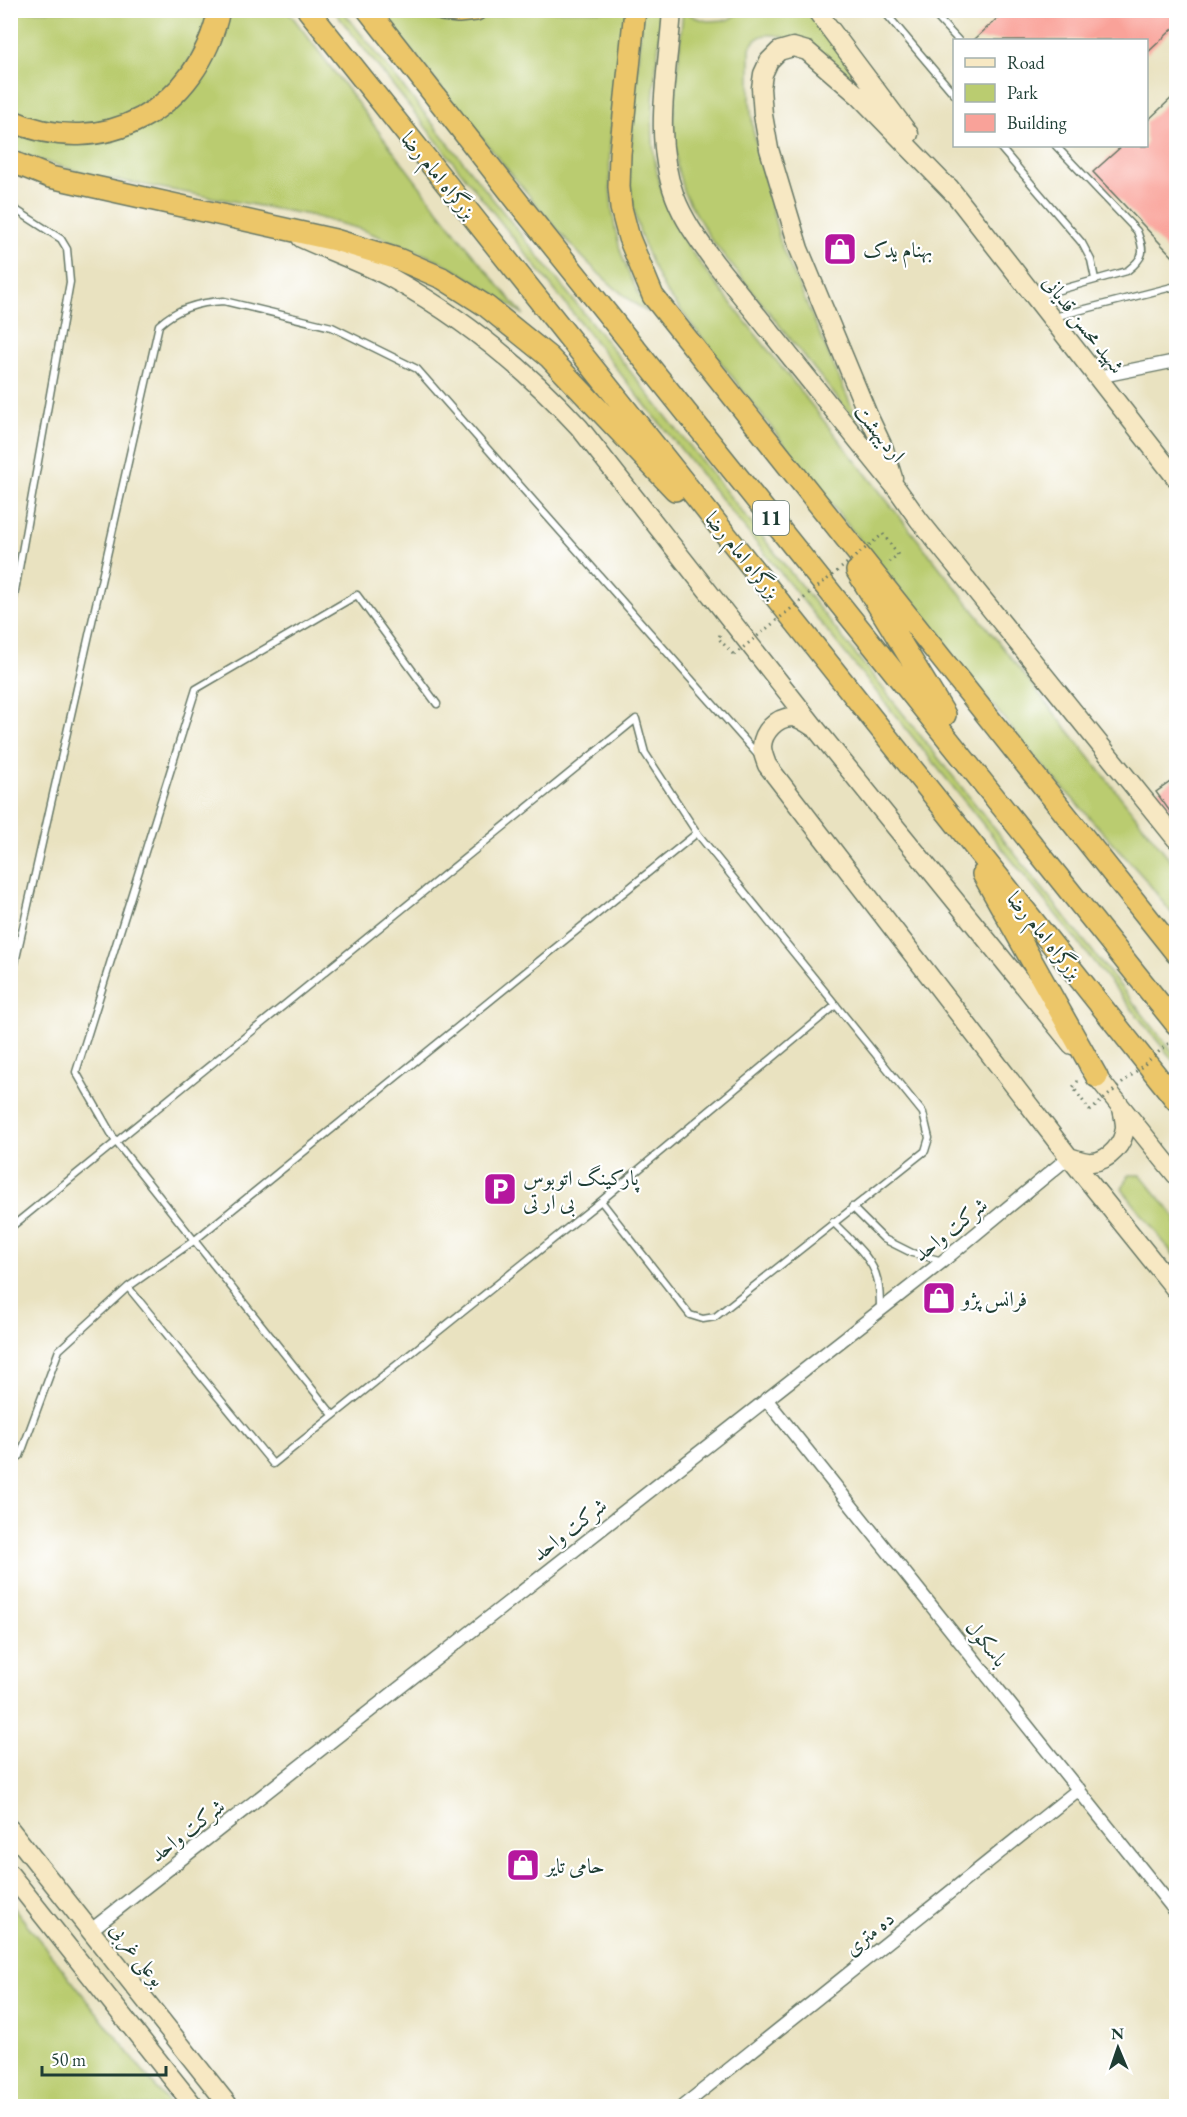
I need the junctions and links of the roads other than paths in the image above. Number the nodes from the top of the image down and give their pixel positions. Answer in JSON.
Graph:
{"nodes":[{"id":1,"x":219,"y":10,"type":"edge"},
{"id":2,"x":308,"y":10,"type":"edge"},
{"id":3,"x":368,"y":10,"type":"edge"},
{"id":4,"x":442,"y":10,"type":"edge"},
{"id":5,"x":476,"y":10,"type":"edge"},
{"id":6,"x":635,"y":10,"type":"edge"},
{"id":7,"x":672,"y":10,"type":"edge"},
{"id":8,"x":816,"y":10,"type":"edge"},
{"id":9,"x":883,"y":10,"type":"edge"},
{"id":10,"x":930,"y":10,"type":"edge"},
{"id":11,"x":957,"y":39,"type":"edge"},
{"id":12,"x":953,"y":93,"type":"edge"},
{"id":13,"x":10,"y":120,"type":"edge"},
{"id":14,"x":1000,"y":147,"type":"edge"},
{"id":15,"x":1057,"y":147,"type":"edge"},
{"id":16,"x":10,"y":161,"type":"edge"},
{"id":17,"x":956,"y":196,"type":"junction"},
{"id":18,"x":10,"y":206,"type":"edge"},
{"id":19,"x":267,"y":224,"type":"junction"},
{"id":20,"x":1095,"y":279,"type":"junction"},
{"id":21,"x":1176,"y":286,"type":"edge"},
{"id":22,"x":1035,"y":297,"type":"junction"},
{"id":23,"x":1050,"y":318,"type":"junction"},
{"id":24,"x":1176,"y":361,"type":"edge"},
{"id":25,"x":1096,"y":377,"type":"junction"},
{"id":26,"x":1176,"y":478,"type":"edge"},
{"id":27,"x":897,"y":489,"type":"junction"},
{"id":28,"x":810,"y":494,"type":"junction"},
{"id":29,"x":778,"y":599,"type":"junction"},
{"id":30,"x":10,"y":619,"type":"edge"},
{"id":31,"x":437,"y":704,"type":"dead end"},
{"id":32,"x":817,"y":730,"type":"junction"},
{"id":33,"x":767,"y":765,"type":"junction"},
{"id":34,"x":991,"y":790,"type":"junction"},
{"id":35,"x":952,"y":818,"type":"junction"},
{"id":36,"x":697,"y":834,"type":"junction"},
{"id":37,"x":1176,"y":838,"type":"edge"},
{"id":38,"x":1176,"y":952,"type":"edge"},
{"id":39,"x":10,"y":985,"type":"edge"},
{"id":40,"x":836,"y":1005,"type":"junction"},
{"id":41,"x":1176,"y":1024,"type":"edge"},
{"id":42,"x":1097,"y":1077,"type":"junction"},
{"id":43,"x":1176,"y":1100,"type":"edge"},
{"id":44,"x":1122,"y":1108,"type":"junction"},
{"id":45,"x":116,"y":1142,"type":"junction"},
{"id":46,"x":1069,"y":1157,"type":"junction"},
{"id":47,"x":1176,"y":1175,"type":"edge"},
{"id":48,"x":601,"y":1202,"type":"junction"},
{"id":49,"x":852,"y":1207,"type":"junction"},
{"id":50,"x":833,"y":1222,"type":"junction"},
{"id":51,"x":10,"y":1228,"type":"edge"},
{"id":52,"x":195,"y":1240,"type":"junction"},
{"id":53,"x":943,"y":1261,"type":"junction"},
{"id":54,"x":128,"y":1287,"type":"junction"},
{"id":55,"x":1176,"y":1290,"type":"edge"},
{"id":56,"x":880,"y":1310,"type":"junction"},
{"id":57,"x":766,"y":1399,"type":"junction"},
{"id":58,"x":333,"y":1415,"type":"junction"},
{"id":59,"x":10,"y":1462,"type":"edge"},
{"id":60,"x":1079,"y":1789,"type":"junction"},
{"id":61,"x":10,"y":1829,"type":"edge"},
{"id":62,"x":10,"y":1874,"type":"edge"},
{"id":63,"x":1176,"y":1911,"type":"edge"},
{"id":64,"x":91,"y":1930,"type":"junction"},
{"id":65,"x":194,"y":2106,"type":"edge"},
{"id":66,"x":229,"y":2106,"type":"edge"},
{"id":67,"x":683,"y":2106,"type":"edge"}],
"edges":[{"from":1,"to":13,"type":"highway"},
{"from":2,"to":29,"type":"highway","name":"بزرگراه امام رضا","number":"11"},
{"from":3,"to":34,"type":"highway","number":"11"},
{"from":4,"to":5,"type":"highway"},
{"from":6,"to":28,"type":"highway"},
{"from":7,"to":27,"type":"main road","name":"اردیبهشت"},
{"from":8,"to":17,"type":"main road"},
{"from":9,"to":12,"type":"lane"},
{"from":10,"to":11,"type":"lane"},
{"from":14,"to":20,"type":"lane"},
{"from":15,"to":20,"type":"lane"},
{"from":16,"to":19,"type":"highway"},
{"from":17,"to":22,"type":"main road","name":"شهید محسن قدیانی"},
{"from":17,"to":27,"type":"main road"},
{"from":18,"to":30,"type":"lane"},
{"from":19,"to":29,"type":"highway"},
{"from":19,"to":32,"type":"main road"},
{"from":20,"to":22,"type":"lane"},
{"from":21,"to":23,"type":"lane"},
{"from":22,"to":23,"type":"main road","name":"شهید محسن قدیانی"},
{"from":23,"to":25,"type":"main road","name":"شهید محسن قدیانی"},
{"from":24,"to":25,"type":"street"},
{"from":25,"to":26,"type":"main road","name":"شهید محسن قدیانی"},
{"from":27,"to":37,"type":"main road","name":"اردیبهشت"},
{"from":28,"to":34,"type":"highway"},
{"from":28,"to":38,"type":"highway"},
{"from":29,"to":35,"type":"highway","name":"بزرگراه امام رضا","number":"11"},
{"from":31,"to":45,"type":"lane"},
{"from":32,"to":33,"type":"main road"},
{"from":32,"to":42,"type":"main road"},
{"from":33,"to":39,"type":"lane"},
{"from":33,"to":46,"type":"main road"},
{"from":34,"to":41,"type":"highway","number":"11"},
{"from":35,"to":42,"type":"highway"},
{"from":35,"to":43,"type":"highway","name":"بزرگراه امام رضا","number":"11"},
{"from":36,"to":40,"type":"lane"},
{"from":36,"to":45,"type":"lane"},
{"from":36,"to":52,"type":"lane"},
{"from":40,"to":48,"type":"lane"},
{"from":40,"to":49,"type":"lane"},
{"from":42,"to":44,"type":"main road"},
{"from":44,"to":46,"type":"main road"},
{"from":44,"to":47,"type":"main road"},
{"from":45,"to":51,"type":"lane"},
{"from":45,"to":52,"type":"lane"},
{"from":46,"to":53,"type":"street","name":"شرکت واحد"},
{"from":46,"to":55,"type":"main road"},
{"from":48,"to":50,"type":"lane"},
{"from":48,"to":58,"type":"lane"},
{"from":49,"to":50,"type":"lane"},
{"from":49,"to":53,"type":"lane"},
{"from":50,"to":56,"type":"lane"},
{"from":52,"to":54,"type":"lane"},
{"from":52,"to":58,"type":"lane"},
{"from":53,"to":56,"type":"street","name":"شرکت واحد"},
{"from":54,"to":58,"type":"lane"},
{"from":54,"to":59,"type":"lane"},
{"from":56,"to":57,"type":"street","name":"شرکت واحد"},
{"from":57,"to":60,"type":"street","name":"باسکول"},
{"from":57,"to":64,"type":"street","name":"شرکت واحد"},
{"from":60,"to":63,"type":"street","name":"باسکول"},
{"from":60,"to":67,"type":"street","name":"ده متری"},
{"from":61,"to":64,"type":"main road","name":"بوعلی غربی"},
{"from":62,"to":65,"type":"main road"},
{"from":64,"to":66,"type":"main road","name":"بوعلی غربی"}]}
